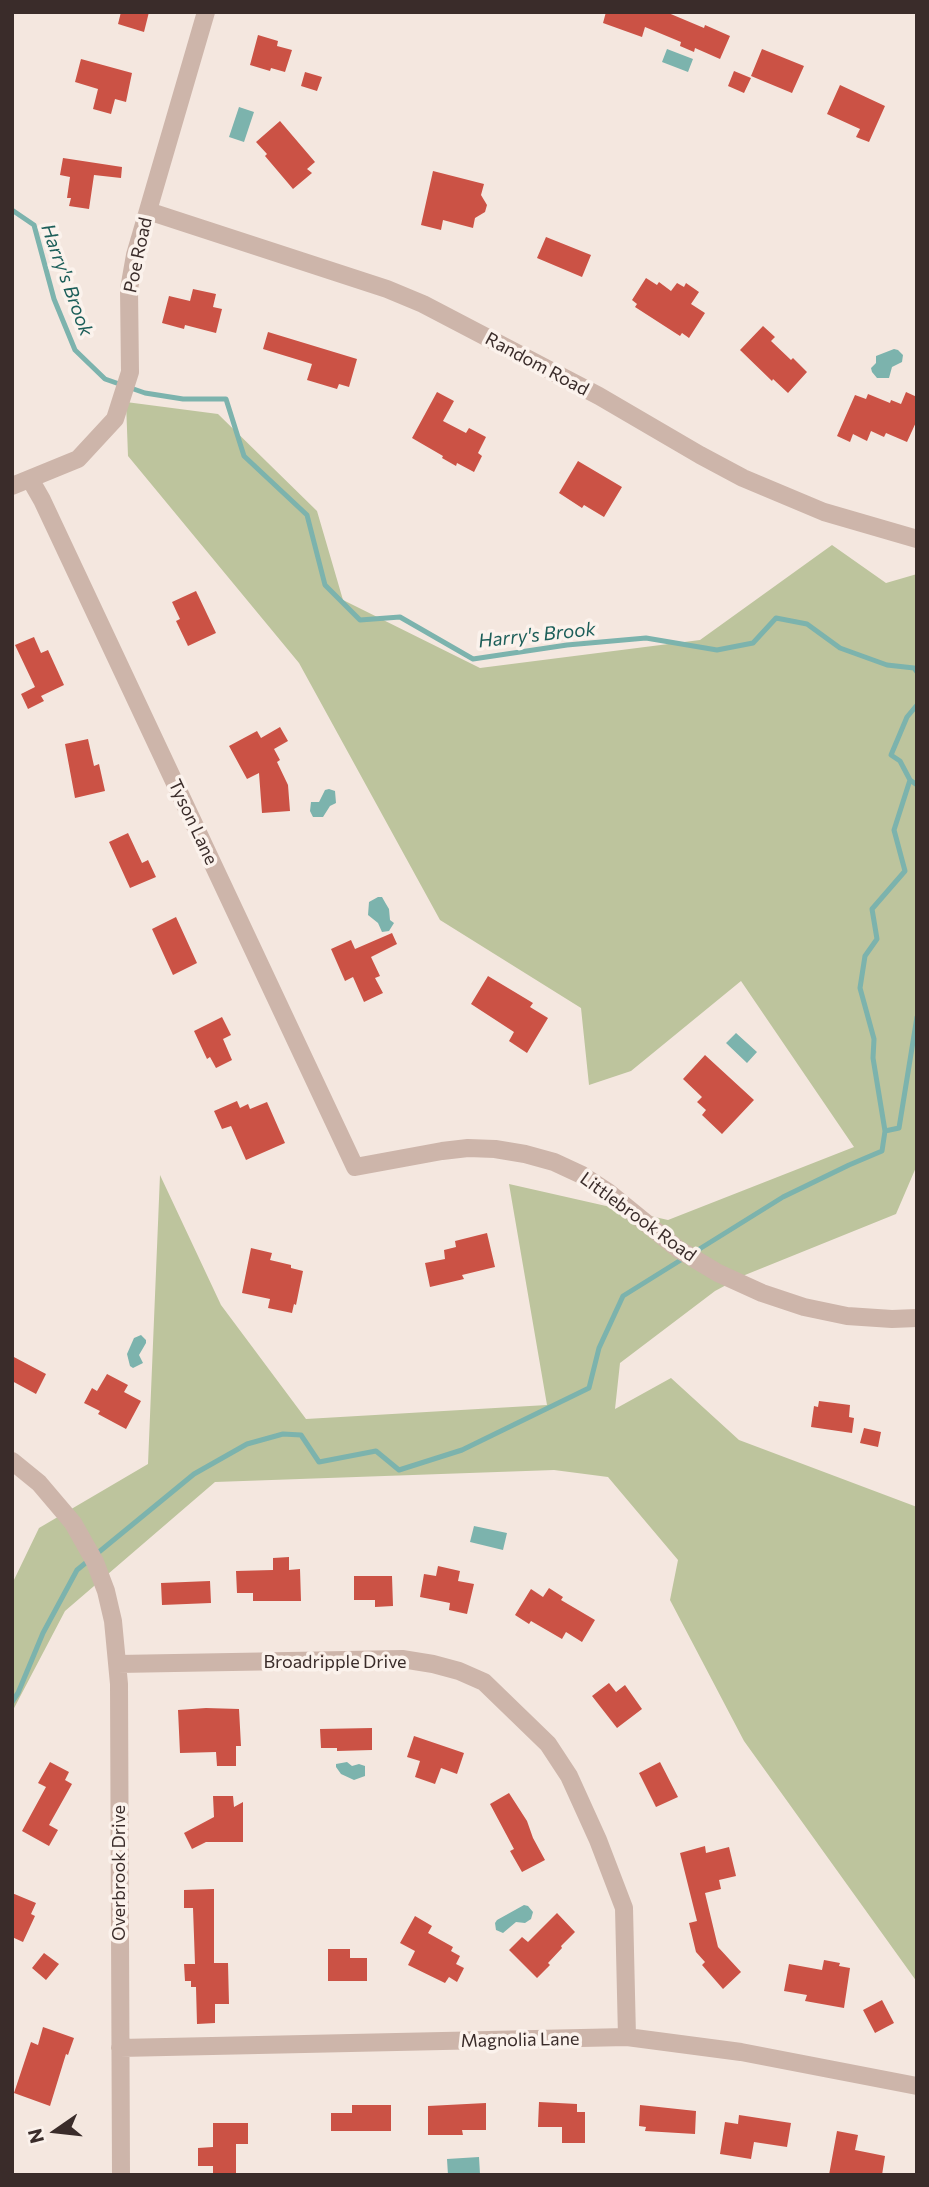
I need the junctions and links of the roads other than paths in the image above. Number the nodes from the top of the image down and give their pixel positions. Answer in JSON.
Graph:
{"nodes":[{"id":1,"x":206,"y":12,"type":"edge"},
{"id":2,"x":148,"y":211,"type":"junction"},
{"id":3,"x":30,"y":479,"type":"junction"},
{"id":4,"x":12,"y":486,"type":"edge"},
{"id":5,"x":917,"y":539,"type":"edge"},
{"id":6,"x":355,"y":1167,"type":"joint"},
{"id":7,"x":917,"y":1318,"type":"edge"},
{"id":8,"x":12,"y":1461,"type":"edge"},
{"id":9,"x":118,"y":1664,"type":"junction"},
{"id":10,"x":627,"y":2037,"type":"junction"},
{"id":11,"x":120,"y":2048,"type":"junction"},
{"id":12,"x":917,"y":2086,"type":"edge"},
{"id":13,"x":121,"y":2175,"type":"edge"}],
"edges":[{"from":1,"to":2,"type":"street","name":"Poe Road"},
{"from":2,"to":3,"type":"street","name":"Poe Road"},
{"from":2,"to":5,"type":"street","name":"Random Road"},
{"from":3,"to":4,"type":"street","name":"Poe Road"},
{"from":3,"to":6,"type":"street","name":"Tyson Lane"},
{"from":6,"to":7,"type":"street","name":"Littlebrook Road"},
{"from":8,"to":9,"type":"street","name":"Overbrook Drive"},
{"from":9,"to":10,"type":"street","name":"Broadripple Drive"},
{"from":9,"to":11,"type":"street","name":"Overbrook Drive"},
{"from":10,"to":11,"type":"street","name":"Magnolia Lane"},
{"from":10,"to":12,"type":"street","name":"Magnolia Lane"},
{"from":11,"to":13,"type":"street","name":"Overbrook Drive"}]}
